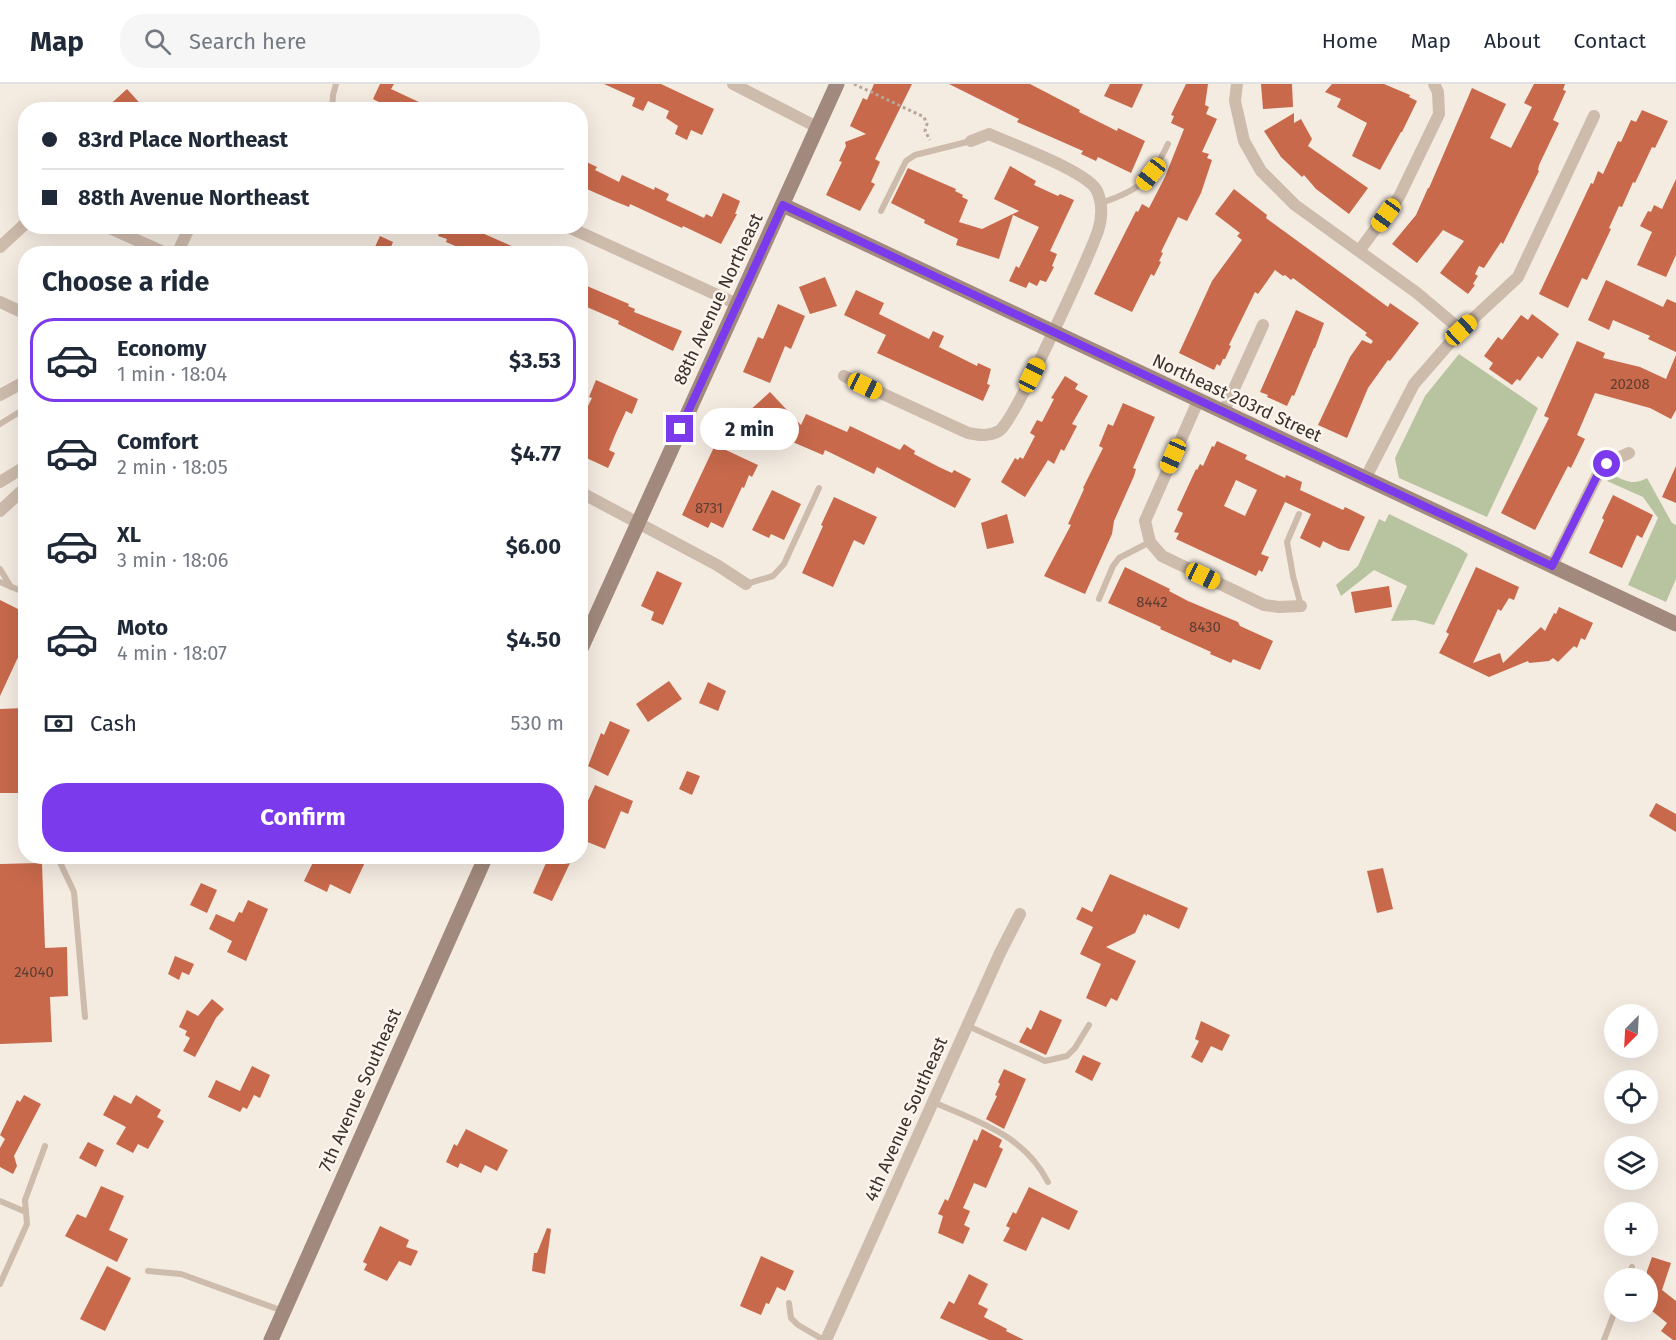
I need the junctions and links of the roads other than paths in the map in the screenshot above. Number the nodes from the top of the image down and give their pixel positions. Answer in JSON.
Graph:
{"nodes":[{"id":1,"x":336,"y":84,"type":"edge"},
{"id":2,"x":733,"y":84,"type":"edge"},
{"id":3,"x":837,"y":84,"type":"edge"},
{"id":4,"x":1237,"y":84,"type":"edge"},
{"id":5,"x":1434,"y":84,"type":"edge"},
{"id":6,"x":333,"y":102,"type":"edge"},
{"id":7,"x":1594,"y":116,"type":"dead end"},
{"id":8,"x":818,"y":127,"type":"junction"},
{"id":9,"x":971,"y":141,"type":"joint"},
{"id":10,"x":1168,"y":144,"type":"dead end"},
{"id":11,"x":1100,"y":203,"type":"junction"},
{"id":12,"x":783,"y":205,"type":"junction"},
{"id":13,"x":881,"y":211,"type":"dead end"},
{"id":14,"x":18,"y":230,"type":"edge"},
{"id":15,"x":123,"y":234,"type":"edge"},
{"id":16,"x":584,"y":234,"type":"edge"},
{"id":17,"x":150,"y":246,"type":"edge"},
{"id":18,"x":0,"y":247,"type":"edge"},
{"id":19,"x":1359,"y":251,"type":"junction"},
{"id":20,"x":0,"y":302,"type":"edge"},
{"id":21,"x":737,"y":304,"type":"junction"},
{"id":22,"x":18,"y":310,"type":"edge"},
{"id":23,"x":1263,"y":325,"type":"dead end"},
{"id":24,"x":1461,"y":330,"type":"junction"},
{"id":25,"x":1052,"y":333,"type":"junction"},
{"id":26,"x":844,"y":376,"type":"dead end"},
{"id":27,"x":18,"y":386,"type":"edge"},
{"id":28,"x":0,"y":395,"type":"edge"},
{"id":29,"x":1198,"y":401,"type":"junction"},
{"id":30,"x":18,"y":413,"type":"edge"},
{"id":31,"x":1223,"y":413,"type":"junction"},
{"id":32,"x":0,"y":424,"type":"edge"},
{"id":33,"x":1629,"y":453,"type":"dead end"},
{"id":34,"x":18,"y":471,"type":"edge"},
{"id":35,"x":1365,"y":479,"type":"junction"},
{"id":36,"x":0,"y":482,"type":"edge"},
{"id":37,"x":819,"y":488,"type":"dead end"},
{"id":38,"x":18,"y":494,"type":"edge"},
{"id":39,"x":588,"y":496,"type":"edge"},
{"id":40,"x":0,"y":511,"type":"edge"},
{"id":41,"x":1299,"y":514,"type":"dead end"},
{"id":42,"x":638,"y":522,"type":"junction"},
{"id":43,"x":1150,"y":542,"type":"junction"},
{"id":44,"x":1552,"y":566,"type":"junction"},
{"id":45,"x":0,"y":569,"type":"edge"},
{"id":46,"x":0,"y":582,"type":"edge"},
{"id":47,"x":746,"y":584,"type":"joint"},
{"id":48,"x":12,"y":587,"type":"junction"},
{"id":49,"x":18,"y":590,"type":"edge"},
{"id":50,"x":1099,"y":599,"type":"dead end"},
{"id":51,"x":1301,"y":606,"type":"joint"},
{"id":52,"x":1676,"y":624,"type":"edge"},
{"id":53,"x":588,"y":635,"type":"edge"},
{"id":54,"x":61,"y":864,"type":"edge"},
{"id":55,"x":482,"y":864,"type":"edge"},
{"id":56,"x":1020,"y":914,"type":"dead end"},
{"id":57,"x":85,"y":1017,"type":"dead end"},
{"id":58,"x":1089,"y":1025,"type":"dead end"},
{"id":59,"x":967,"y":1026,"type":"junction"},
{"id":60,"x":933,"y":1102,"type":"junction"},
{"id":61,"x":45,"y":1146,"type":"dead end"},
{"id":62,"x":1048,"y":1182,"type":"dead end"},
{"id":63,"x":0,"y":1201,"type":"edge"},
{"id":64,"x":26,"y":1212,"type":"junction"},
{"id":65,"x":148,"y":1271,"type":"dead end"},
{"id":66,"x":0,"y":1284,"type":"edge"},
{"id":67,"x":789,"y":1303,"type":"dead end"},
{"id":68,"x":284,"y":1312,"type":"junction"},
{"id":69,"x":1611,"y":1322,"type":"edge"},
{"id":70,"x":271,"y":1340,"type":"edge"},
{"id":71,"x":825,"y":1340,"type":"edge"},
{"id":72,"x":1604,"y":1340,"type":"edge"}],
"edges":[{"from":1,"to":6,"type":"lane"},
{"from":2,"to":8,"type":"street"},
{"from":3,"to":8,"type":"street","name":"88th Avenue Northeast"},
{"from":4,"to":19,"type":"street"},
{"from":5,"to":19,"type":"street"},
{"from":7,"to":24,"type":"street"},
{"from":8,"to":12,"type":"street","name":"88th Avenue Northeast"},
{"from":9,"to":11,"type":"street"},
{"from":9,"to":13,"type":"lane"},
{"from":10,"to":11,"type":"lane"},
{"from":11,"to":25,"type":"street"},
{"from":12,"to":21,"type":"street","name":"88th Avenue Northeast"},
{"from":12,"to":25,"type":"street","name":"Northeast 203rd Street"},
{"from":14,"to":18,"type":"street"},
{"from":15,"to":17,"type":"street"},
{"from":16,"to":21,"type":"street"},
{"from":19,"to":24,"type":"street"},
{"from":20,"to":22,"type":"street"},
{"from":21,"to":42,"type":"street","name":"88th Avenue Northeast"},
{"from":23,"to":31,"type":"street"},
{"from":24,"to":35,"type":"street"},
{"from":25,"to":26,"type":"street"},
{"from":25,"to":29,"type":"street","name":"Northeast 203rd Street"},
{"from":27,"to":28,"type":"street"},
{"from":29,"to":31,"type":"street","name":"Northeast 203rd Street"},
{"from":29,"to":43,"type":"street"},
{"from":30,"to":32,"type":"lane"},
{"from":31,"to":35,"type":"street","name":"Northeast 203rd Street"},
{"from":33,"to":44,"type":"street"},
{"from":34,"to":36,"type":"street"},
{"from":35,"to":44,"type":"street","name":"Northeast 203rd Street"},
{"from":37,"to":47,"type":"lane"},
{"from":38,"to":40,"type":"street"},
{"from":39,"to":42,"type":"street"},
{"from":41,"to":51,"type":"lane"},
{"from":42,"to":47,"type":"street"},
{"from":42,"to":53,"type":"street","name":"88th Avenue Northeast"},
{"from":43,"to":50,"type":"lane"},
{"from":43,"to":51,"type":"street"},
{"from":44,"to":52,"type":"street","name":"Northeast 203rd Street"},
{"from":45,"to":48,"type":"lane"},
{"from":46,"to":48,"type":"lane"},
{"from":48,"to":49,"type":"lane"},
{"from":54,"to":57,"type":"lane"},
{"from":55,"to":68,"type":"street","name":"7th Avenue Southeast"},
{"from":56,"to":59,"type":"street","name":"4th Avenue Southeast"},
{"from":58,"to":59,"type":"lane"},
{"from":59,"to":60,"type":"street","name":"4th Avenue Southeast"},
{"from":60,"to":62,"type":"lane"},
{"from":60,"to":71,"type":"street","name":"4th Avenue Southeast"},
{"from":61,"to":64,"type":"lane"},
{"from":63,"to":64,"type":"lane"},
{"from":64,"to":66,"type":"lane"},
{"from":65,"to":68,"type":"lane"},
{"from":67,"to":71,"type":"lane"},
{"from":68,"to":70,"type":"street","name":"7th Avenue Southeast"},
{"from":69,"to":72,"type":"lane"}]}
